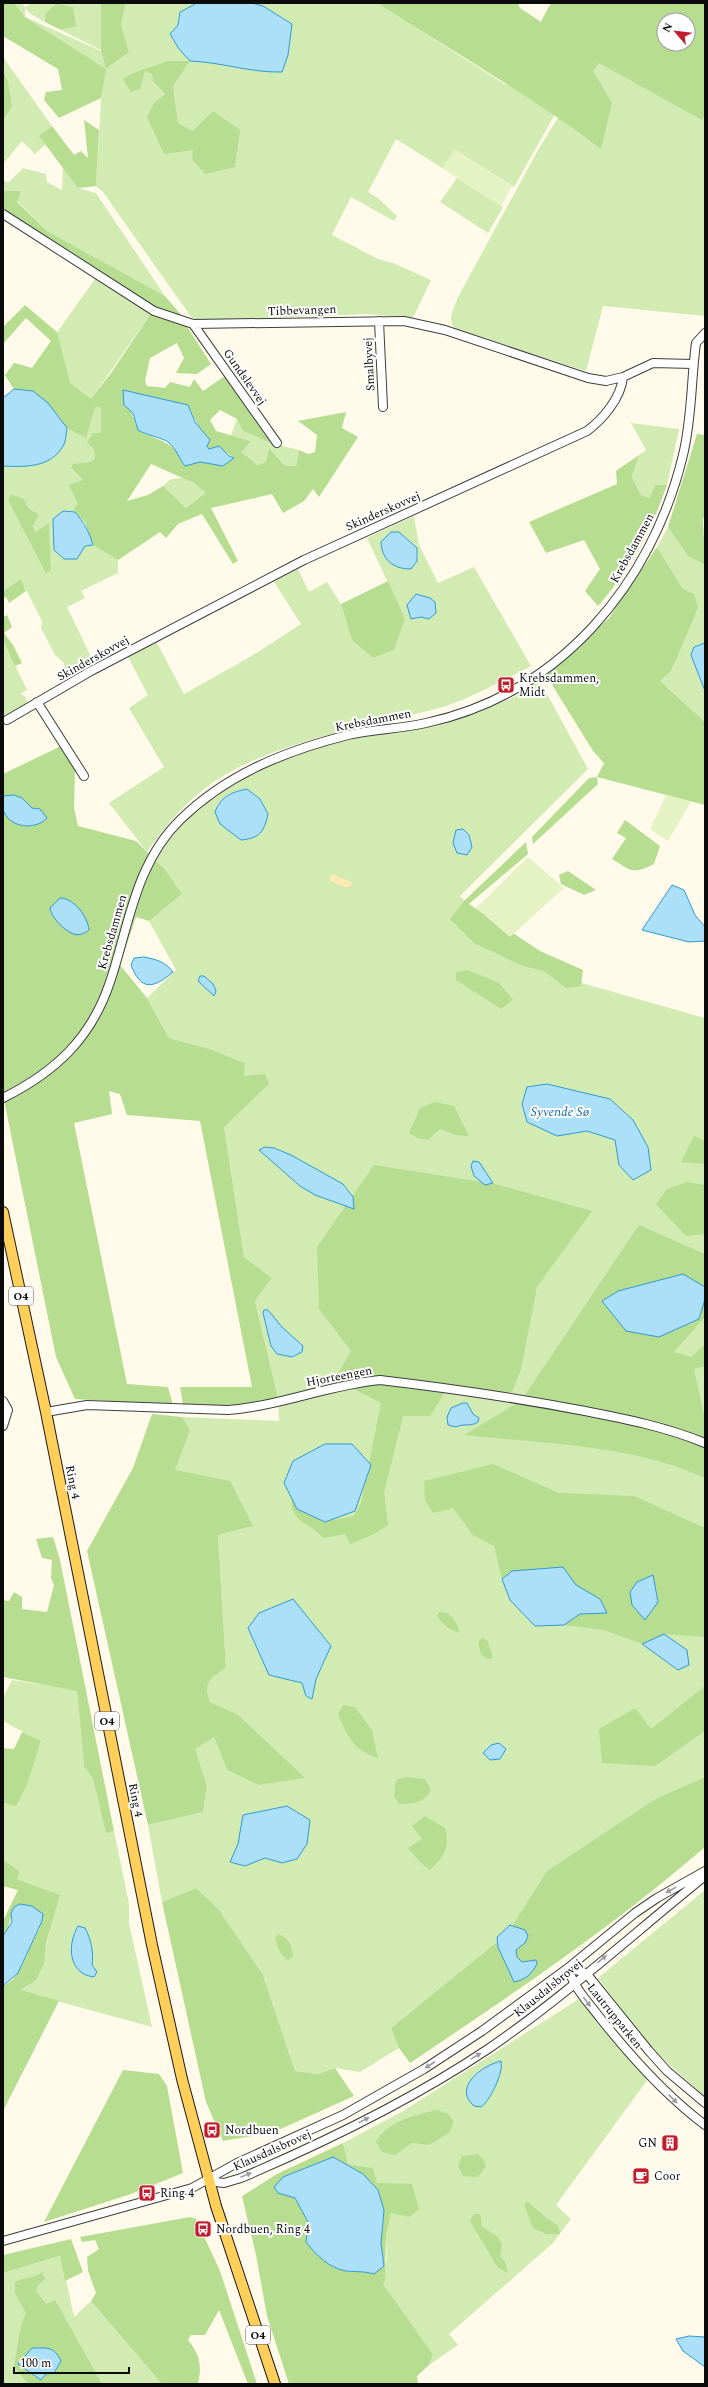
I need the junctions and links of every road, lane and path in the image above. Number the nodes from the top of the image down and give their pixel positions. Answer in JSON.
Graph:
{"nodes":[{"id":1,"x":3,"y":214,"type":"edge"},
{"id":2,"x":379,"y":320,"type":"junction"},
{"id":3,"x":193,"y":324,"type":"junction"},
{"id":4,"x":705,"y":333,"type":"edge"},
{"id":5,"x":693,"y":364,"type":"junction"},
{"id":6,"x":623,"y":377,"type":"junction"},
{"id":7,"x":383,"y":407,"type":"dead end"},
{"id":8,"x":277,"y":443,"type":"dead end"},
{"id":9,"x":37,"y":702,"type":"junction"},
{"id":10,"x":7,"y":720,"type":"dead end"},
{"id":11,"x":84,"y":776,"type":"dead end"},
{"id":12,"x":3,"y":1098,"type":"edge"},
{"id":13,"x":3,"y":1212,"type":"edge"},
{"id":14,"x":3,"y":1401,"type":"edge"},
{"id":15,"x":46,"y":1412,"type":"junction"},
{"id":16,"x":3,"y":1426,"type":"edge"},
{"id":17,"x":705,"y":1443,"type":"edge"},
{"id":18,"x":705,"y":1871,"type":"edge"},
{"id":19,"x":705,"y":1876,"type":"edge"},
{"id":20,"x":568,"y":1968,"type":"junction"},
{"id":21,"x":586,"y":1973,"type":"junction"},
{"id":22,"x":573,"y":1984,"type":"junction"},
{"id":23,"x":705,"y":2104,"type":"edge"},
{"id":24,"x":705,"y":2125,"type":"edge"},
{"id":25,"x":208,"y":2181,"type":"junction"},
{"id":26,"x":3,"y":2241,"type":"edge"},
{"id":27,"x":275,"y":2384,"type":"edge"}],
"edges":[{"from":1,"to":3,"type":"street","name":"Tibbevangen"},
{"from":2,"to":3,"type":"street","name":"Tibbevangen"},
{"from":2,"to":6,"type":"street","name":"Tibbevangen"},
{"from":2,"to":7,"type":"street","name":"Smalbyvej"},
{"from":3,"to":8,"type":"street","name":"Gundslevvej"},
{"from":4,"to":5,"type":"street"},
{"from":5,"to":6,"type":"street"},
{"from":5,"to":12,"type":"street","name":"Krebsdammen"},
{"from":6,"to":9,"type":"street","name":"Skinderskovvej"},
{"from":9,"to":10,"type":"street","name":"Skinderskovvej"},
{"from":9,"to":11,"type":"street"},
{"from":13,"to":15,"type":"main road","name":"Ring 4","number":"O4"},
{"from":14,"to":16,"type":"street"},
{"from":15,"to":17,"type":"street","name":"Hjorteengen"},
{"from":15,"to":25,"type":"main road","name":"Ring 4","number":"O4"},
{"from":18,"to":20,"type":"street","name":"Klausdalsbrovej","one_way":true},
{"from":21,"to":19,"type":"street","name":"Klausdalsbrovej","one_way":true},
{"from":20,"to":21,"type":"street","name":"Lautrupparken"},
{"from":20,"to":22,"type":"street","name":"Lautrupparken"},
{"from":20,"to":25,"type":"street","name":"Klausdalsbrovej","one_way":true},
{"from":21,"to":22,"type":"street","name":"Klausdalsbrovej"},
{"from":21,"to":23,"type":"street","name":"Lautrupparken"},
{"from":22,"to":24,"type":"street","name":"Lautrupparken","one_way":true},
{"from":25,"to":22,"type":"street","name":"Klausdalsbrovej","one_way":true},
{"from":25,"to":26,"type":"street"},
{"from":25,"to":27,"type":"main road","name":"Ring 4","number":"O4"}]}
